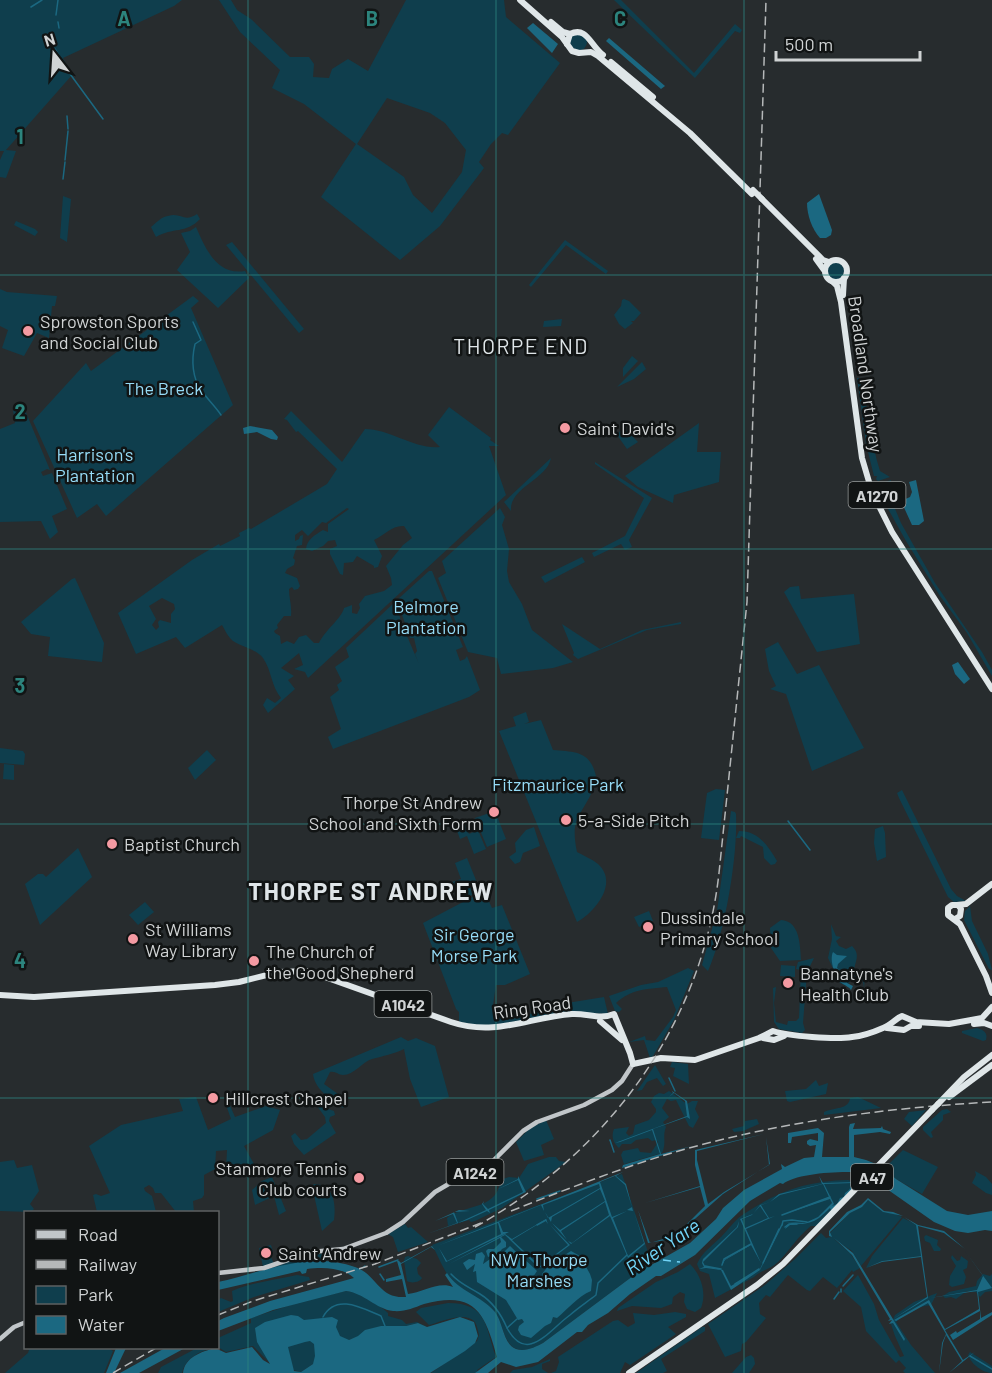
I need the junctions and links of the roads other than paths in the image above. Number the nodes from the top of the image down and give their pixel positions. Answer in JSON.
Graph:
{"nodes":[{"id":1,"x":520,"y":0,"type":"edge"},
{"id":2,"x":525,"y":0,"type":"edge"},
{"id":3,"x":570,"y":34,"type":"junction"},
{"id":4,"x":589,"y":41,"type":"junction"},
{"id":5,"x":567,"y":45,"type":"junction"},
{"id":6,"x":582,"y":52,"type":"junction"},
{"id":7,"x":744,"y":184,"type":"junction"},
{"id":8,"x":786,"y":226,"type":"junction"},
{"id":9,"x":829,"y":262,"type":"junction"},
{"id":10,"x":824,"y":270,"type":"junction"},
{"id":11,"x":844,"y":278,"type":"junction"},
{"id":12,"x":832,"y":282,"type":"junction"},
{"id":13,"x":992,"y":683,"type":"edge"},
{"id":14,"x":992,"y":689,"type":"edge"},
{"id":15,"x":992,"y":884,"type":"edge"},
{"id":16,"x":959,"y":912,"type":"junction"},
{"id":17,"x":992,"y":981,"type":"edge"},
{"id":18,"x":992,"y":993,"type":"edge"},
{"id":19,"x":0,"y":995,"type":"edge"},
{"id":20,"x":990,"y":1008,"type":"edge"},
{"id":21,"x":591,"y":1016,"type":"junction"},
{"id":22,"x":610,"y":1018,"type":"junction"},
{"id":23,"x":909,"y":1023,"type":"junction"},
{"id":24,"x":991,"y":1024,"type":"edge"},
{"id":25,"x":896,"y":1025,"type":"junction"},
{"id":26,"x":622,"y":1040,"type":"junction"},
{"id":27,"x":992,"y":1053,"type":"edge"},
{"id":28,"x":992,"y":1059,"type":"edge"},
{"id":29,"x":633,"y":1064,"type":"junction"},
{"id":30,"x":992,"y":1065,"type":"edge"},
{"id":31,"x":949,"y":1097,"type":"junction"},
{"id":32,"x":937,"y":1107,"type":"junction"},
{"id":33,"x":219,"y":1273,"type":"edge"},
{"id":34,"x":702,"y":1323,"type":"junction"},
{"id":35,"x":22,"y":1325,"type":"edge"},
{"id":36,"x":0,"y":1339,"type":"edge"},
{"id":37,"x":628,"y":1373,"type":"edge"},
{"id":38,"x":635,"y":1373,"type":"edge"}],
"edges":[{"from":1,"to":5,"type":"highway"},
{"from":2,"to":3,"type":"highway"},
{"from":3,"to":4,"type":"highway"},
{"from":3,"to":5,"type":"highway"},
{"from":4,"to":6,"type":"highway"},
{"from":4,"to":7,"type":"highway"},
{"from":5,"to":6,"type":"highway"},
{"from":6,"to":7,"type":"highway"},
{"from":7,"to":8,"type":"highway","bridge":true},
{"from":8,"to":9,"type":"highway"},
{"from":8,"to":10,"type":"highway"},
{"from":9,"to":10,"type":"highway"},
{"from":9,"to":11,"type":"highway"},
{"from":10,"to":12,"type":"highway"},
{"from":11,"to":12,"type":"highway"},
{"from":11,"to":13,"type":"highway","name":"Broadland Northway","number":"A1270"},
{"from":12,"to":14,"type":"highway","name":"Broadland Northway","number":"A1270"},
{"from":15,"to":16,"type":"highway"},
{"from":16,"to":17,"type":"highway"},
{"from":16,"to":18,"type":"highway"},
{"from":19,"to":21,"type":"highway","name":"Ring Road","number":"A1042"},
{"from":20,"to":23,"type":"highway"},
{"from":20,"to":24,"type":"highway"},
{"from":21,"to":22,"type":"highway","name":"Ring Road","number":"A1042"},
{"from":21,"to":22,"type":"highway","name":"Ring Road","number":"A1042"},
{"from":22,"to":26,"type":"highway","number":"A1042"},
{"from":22,"to":26,"type":"highway","number":"A1042"},
{"from":22,"to":29,"type":"highway"},
{"from":23,"to":24,"type":"highway"},
{"from":23,"to":25,"type":"highway"},
{"from":23,"to":25,"type":"highway"},
{"from":25,"to":29,"type":"highway"},
{"from":26,"to":29,"type":"highway","number":"A1042"},
{"from":27,"to":32,"type":"highway","number":"A47"},
{"from":28,"to":31,"type":"highway","number":"A47"},
{"from":29,"to":33,"type":"main road","number":"A1242"},
{"from":30,"to":31,"type":"highway","number":"A47"},
{"from":31,"to":32,"type":"highway","number":"A47"},
{"from":32,"to":34,"type":"highway","number":"A47"},
{"from":34,"to":37,"type":"highway","number":"A47"},
{"from":34,"to":38,"type":"highway","number":"A47"},
{"from":35,"to":36,"type":"main road"}]}
